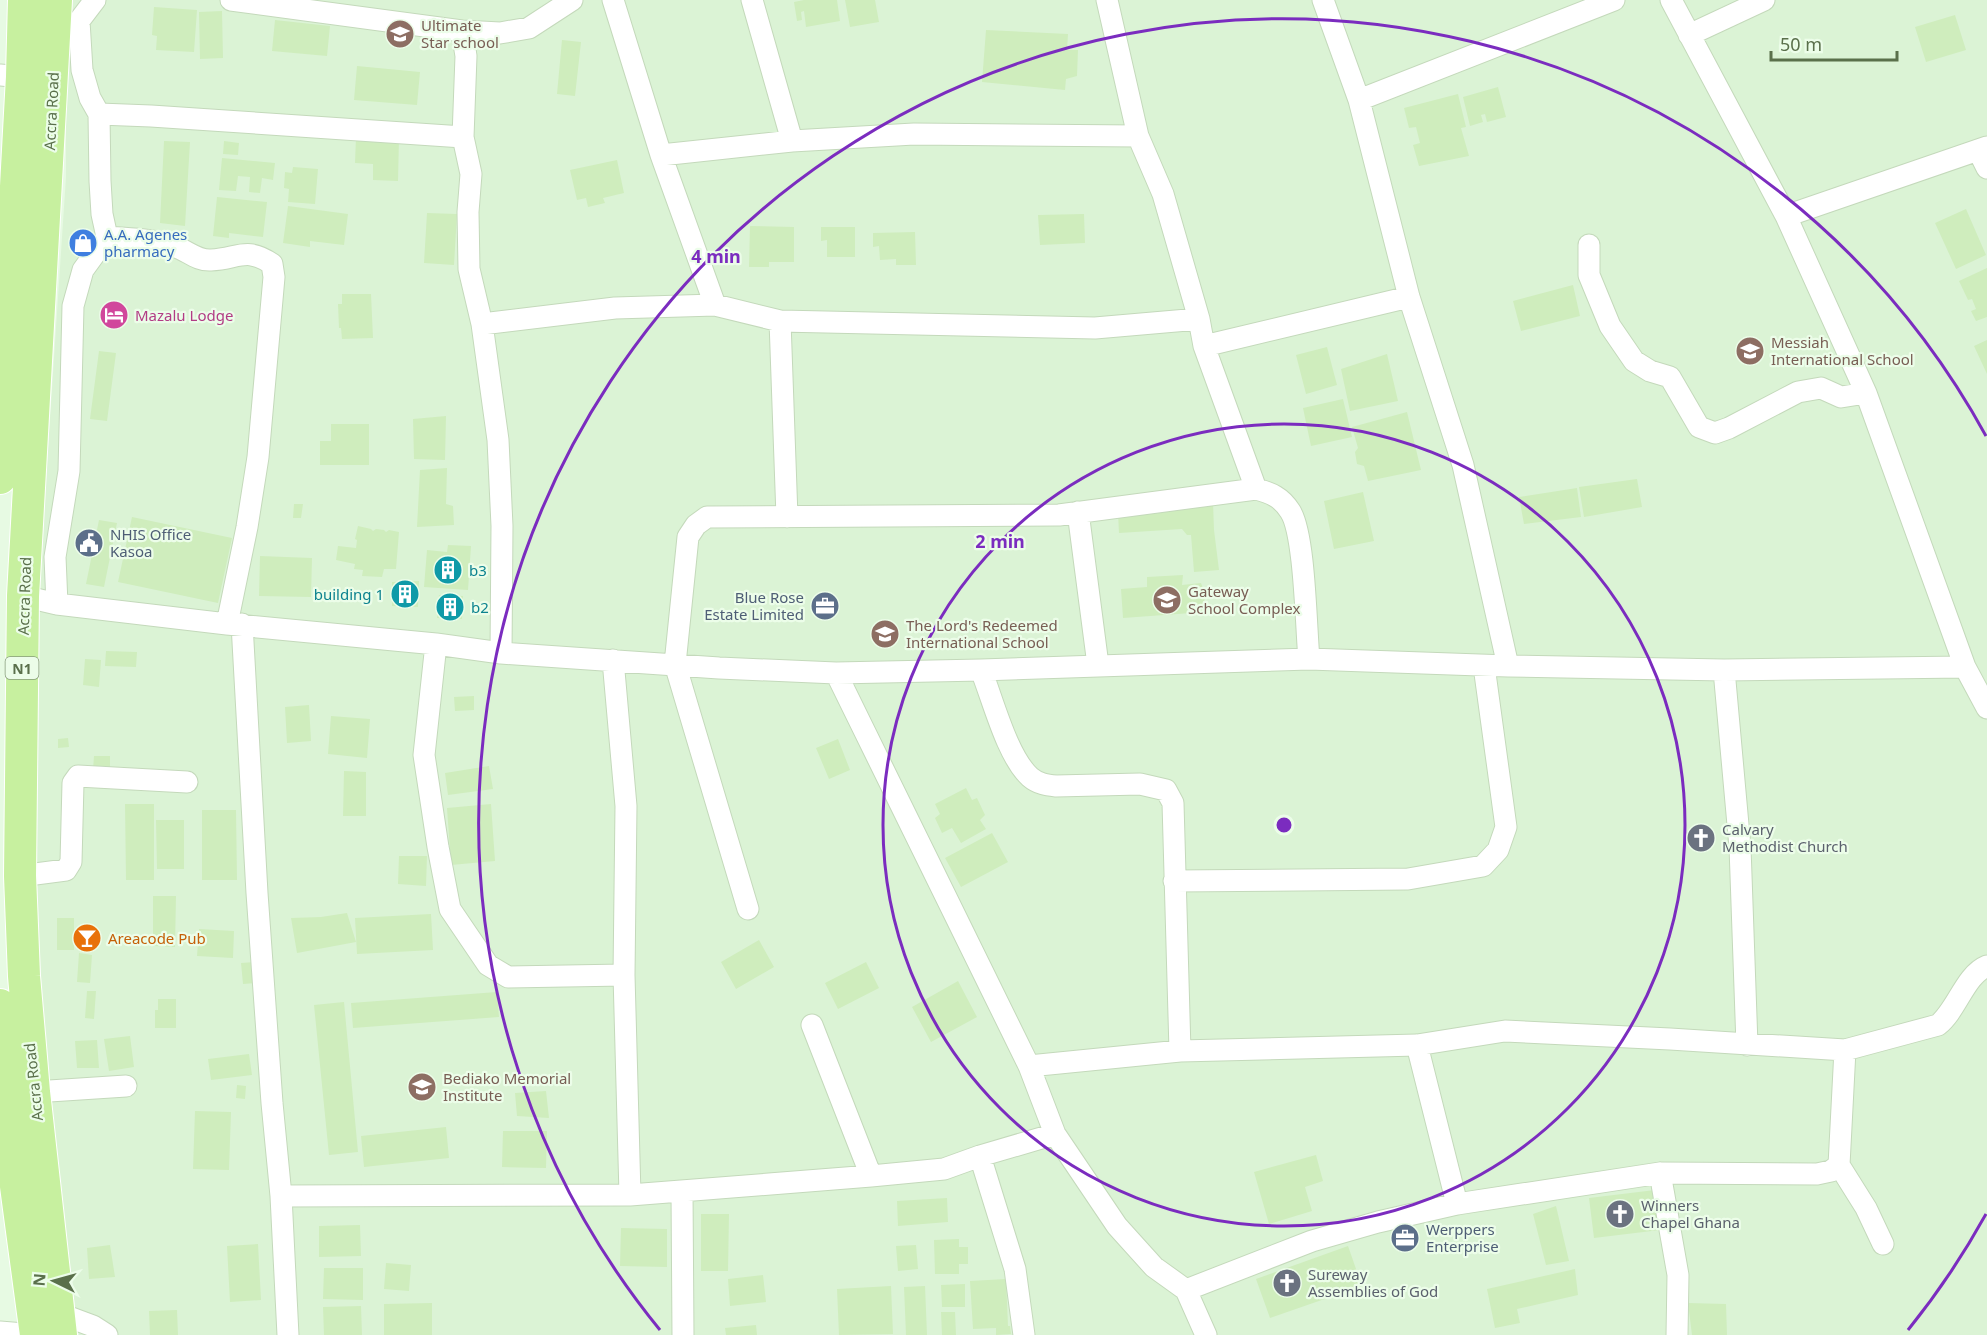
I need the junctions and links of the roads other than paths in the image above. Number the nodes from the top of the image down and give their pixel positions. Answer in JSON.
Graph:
{"nodes":[{"id":1,"x":24,"y":0,"type":"edge"},
{"id":2,"x":56,"y":0,"type":"edge"},
{"id":3,"x":95,"y":0,"type":"edge"},
{"id":4,"x":231,"y":0,"type":"edge"},
{"id":5,"x":572,"y":0,"type":"edge"},
{"id":6,"x":613,"y":0,"type":"edge"},
{"id":7,"x":752,"y":0,"type":"edge"},
{"id":8,"x":1107,"y":0,"type":"edge"},
{"id":9,"x":1323,"y":0,"type":"edge"},
{"id":10,"x":1614,"y":0,"type":"edge"},
{"id":11,"x":1671,"y":0,"type":"edge"},
{"id":12,"x":1764,"y":0,"type":"edge"},
{"id":13,"x":67,"y":28,"type":"junction"},
{"id":14,"x":462,"y":31,"type":"junction"},
{"id":15,"x":1689,"y":35,"type":"junction"},
{"id":16,"x":11,"y":76,"type":"edge"},
{"id":17,"x":1359,"y":100,"type":"junction"},
{"id":18,"x":99,"y":114,"type":"junction"},
{"id":19,"x":1138,"y":136,"type":"junction"},
{"id":20,"x":463,"y":137,"type":"junction"},
{"id":21,"x":792,"y":141,"type":"junction"},
{"id":22,"x":662,"y":155,"type":"junction"},
{"id":23,"x":1984,"y":155,"type":"edge"},
{"id":24,"x":1786,"y":216,"type":"junction"},
{"id":25,"x":107,"y":237,"type":"junction"},
{"id":26,"x":1589,"y":245,"type":"dead end"},
{"id":27,"x":1409,"y":297,"type":"junction"},
{"id":28,"x":715,"y":305,"type":"junction"},
{"id":29,"x":1199,"y":319,"type":"junction"},
{"id":30,"x":780,"y":321,"type":"junction"},
{"id":31,"x":482,"y":324,"type":"junction"},
{"id":32,"x":1204,"y":346,"type":"junction"},
{"id":33,"x":1866,"y":393,"type":"junction"},
{"id":34,"x":0,"y":478,"type":"edge"},
{"id":35,"x":1256,"y":489,"type":"junction"},
{"id":36,"x":1078,"y":512,"type":"junction"},
{"id":37,"x":787,"y":517,"type":"junction"},
{"id":38,"x":23,"y":596,"type":"junction"},
{"id":39,"x":57,"y":604,"type":"junction"},
{"id":40,"x":235,"y":624,"type":"junction"},
{"id":41,"x":436,"y":644,"type":"junction"},
{"id":42,"x":501,"y":653,"type":"junction"},
{"id":43,"x":1309,"y":659,"type":"junction"},
{"id":44,"x":613,"y":660,"type":"junction"},
{"id":45,"x":675,"y":664,"type":"junction"},
{"id":46,"x":1098,"y":665,"type":"junction"},
{"id":47,"x":1484,"y":666,"type":"junction"},
{"id":48,"x":1508,"y":666,"type":"junction"},
{"id":49,"x":1965,"y":667,"type":"junction"},
{"id":50,"x":981,"y":670,"type":"junction"},
{"id":51,"x":1724,"y":670,"type":"junction"},
{"id":52,"x":836,"y":673,"type":"junction"},
{"id":53,"x":1987,"y":708,"type":"edge"},
{"id":54,"x":187,"y":782,"type":"dead end"},
{"id":55,"x":20,"y":876,"type":"junction"},
{"id":56,"x":1174,"y":881,"type":"junction"},
{"id":57,"x":748,"y":909,"type":"dead end"},
{"id":58,"x":1987,"y":966,"type":"edge"},
{"id":59,"x":624,"y":975,"type":"junction"},
{"id":60,"x":0,"y":1005,"type":"edge"},
{"id":61,"x":812,"y":1024,"type":"dead end"},
{"id":62,"x":1417,"y":1045,"type":"junction"},
{"id":63,"x":1747,"y":1045,"type":"junction"},
{"id":64,"x":1845,"y":1050,"type":"junction"},
{"id":65,"x":1180,"y":1051,"type":"junction"},
{"id":66,"x":1029,"y":1066,"type":"junction"},
{"id":67,"x":126,"y":1086,"type":"dead end"},
{"id":68,"x":34,"y":1092,"type":"junction"},
{"id":69,"x":1055,"y":1134,"type":"junction"},
{"id":70,"x":6,"y":1150,"type":"edge"},
{"id":71,"x":980,"y":1156,"type":"junction"},
{"id":72,"x":1839,"y":1164,"type":"junction"},
{"id":73,"x":1660,"y":1173,"type":"junction"},
{"id":74,"x":871,"y":1176,"type":"junction"},
{"id":75,"x":682,"y":1191,"type":"junction"},
{"id":76,"x":630,"y":1195,"type":"junction"},
{"id":77,"x":281,"y":1196,"type":"junction"},
{"id":78,"x":1457,"y":1204,"type":"junction"},
{"id":79,"x":1883,"y":1244,"type":"dead end"},
{"id":80,"x":1186,"y":1290,"type":"junction"},
{"id":81,"x":60,"y":1324,"type":"edge"},
{"id":82,"x":0,"y":1332,"type":"edge"},
{"id":83,"x":36,"y":1335,"type":"edge"},
{"id":84,"x":107,"y":1335,"type":"edge"},
{"id":85,"x":288,"y":1335,"type":"edge"},
{"id":86,"x":683,"y":1335,"type":"edge"},
{"id":87,"x":1024,"y":1335,"type":"edge"},
{"id":88,"x":1206,"y":1335,"type":"edge"},
{"id":89,"x":1677,"y":1335,"type":"edge"}],
"edges":[{"from":1,"to":16,"type":"highway","name":"Accra Road"},
{"from":2,"to":13,"type":"highway","name":"Accra Road","number":"N1"},
{"from":3,"to":13,"type":"street"},
{"from":4,"to":14,"type":"street"},
{"from":5,"to":14,"type":"street"},
{"from":6,"to":22,"type":"street"},
{"from":7,"to":21,"type":"street"},
{"from":8,"to":19,"type":"street"},
{"from":9,"to":17,"type":"street"},
{"from":10,"to":17,"type":"street"},
{"from":11,"to":15,"type":"street"},
{"from":12,"to":15,"type":"street"},
{"from":13,"to":18,"type":"street"},
{"from":13,"to":38,"type":"highway","name":"Accra Road","number":"N1"},
{"from":14,"to":20,"type":"street"},
{"from":15,"to":24,"type":"street"},
{"from":16,"to":34,"type":"highway","name":"Accra Road"},
{"from":17,"to":27,"type":"street"},
{"from":18,"to":20,"type":"street"},
{"from":18,"to":25,"type":"street"},
{"from":19,"to":21,"type":"street"},
{"from":19,"to":29,"type":"street"},
{"from":20,"to":31,"type":"street"},
{"from":21,"to":22,"type":"street"},
{"from":22,"to":28,"type":"street"},
{"from":23,"to":24,"type":"street"},
{"from":24,"to":33,"type":"street"},
{"from":25,"to":39,"type":"street"},
{"from":25,"to":40,"type":"street"},
{"from":26,"to":33,"type":"street"},
{"from":27,"to":32,"type":"street"},
{"from":27,"to":48,"type":"street"},
{"from":28,"to":30,"type":"street"},
{"from":28,"to":31,"type":"street"},
{"from":29,"to":30,"type":"street"},
{"from":29,"to":32,"type":"street"},
{"from":30,"to":37,"type":"street"},
{"from":31,"to":42,"type":"street"},
{"from":32,"to":35,"type":"street"},
{"from":33,"to":49,"type":"street"},
{"from":35,"to":36,"type":"street"},
{"from":35,"to":43,"type":"street"},
{"from":36,"to":37,"type":"street"},
{"from":36,"to":46,"type":"street"},
{"from":37,"to":45,"type":"street"},
{"from":38,"to":39,"type":"street"},
{"from":38,"to":55,"type":"highway","name":"Accra Road","number":"N1"},
{"from":39,"to":40,"type":"street"},
{"from":40,"to":41,"type":"street"},
{"from":40,"to":77,"type":"street"},
{"from":41,"to":42,"type":"street"},
{"from":41,"to":59,"type":"street"},
{"from":42,"to":44,"type":"street"},
{"from":43,"to":46,"type":"street"},
{"from":43,"to":47,"type":"street"},
{"from":44,"to":45,"type":"street"},
{"from":44,"to":59,"type":"street"},
{"from":45,"to":52,"type":"street"},
{"from":45,"to":57,"type":"street"},
{"from":46,"to":50,"type":"street"},
{"from":47,"to":48,"type":"street"},
{"from":47,"to":56,"type":"street"},
{"from":48,"to":51,"type":"street"},
{"from":49,"to":51,"type":"street"},
{"from":49,"to":53,"type":"street"},
{"from":50,"to":52,"type":"street"},
{"from":50,"to":56,"type":"street"},
{"from":51,"to":63,"type":"street"},
{"from":52,"to":66,"type":"street"},
{"from":54,"to":55,"type":"street"},
{"from":55,"to":68,"type":"highway","name":"Accra Road","number":"N1"},
{"from":56,"to":65,"type":"street"},
{"from":58,"to":64,"type":"street"},
{"from":59,"to":76,"type":"street"},
{"from":60,"to":70,"type":"highway","name":"Accra Road"},
{"from":61,"to":74,"type":"street"},
{"from":62,"to":63,"type":"street"},
{"from":62,"to":65,"type":"street"},
{"from":62,"to":78,"type":"street"},
{"from":63,"to":64,"type":"street"},
{"from":64,"to":72,"type":"street"},
{"from":65,"to":66,"type":"street"},
{"from":66,"to":69,"type":"street"},
{"from":67,"to":68,"type":"street"},
{"from":68,"to":81,"type":"highway","name":"Accra Road","number":"N1"},
{"from":69,"to":71,"type":"street"},
{"from":69,"to":80,"type":"street"},
{"from":70,"to":83,"type":"highway","name":"Accra Road"},
{"from":71,"to":74,"type":"street"},
{"from":71,"to":87,"type":"street"},
{"from":72,"to":73,"type":"street"},
{"from":72,"to":79,"type":"street"},
{"from":73,"to":78,"type":"street"},
{"from":73,"to":89,"type":"street"},
{"from":74,"to":75,"type":"street"},
{"from":75,"to":76,"type":"street"},
{"from":75,"to":86,"type":"street"},
{"from":76,"to":77,"type":"street"},
{"from":77,"to":85,"type":"street"},
{"from":78,"to":80,"type":"street"},
{"from":80,"to":88,"type":"street"},
{"from":81,"to":84,"type":"street"},
{"from":82,"to":83,"type":"street"}]}
